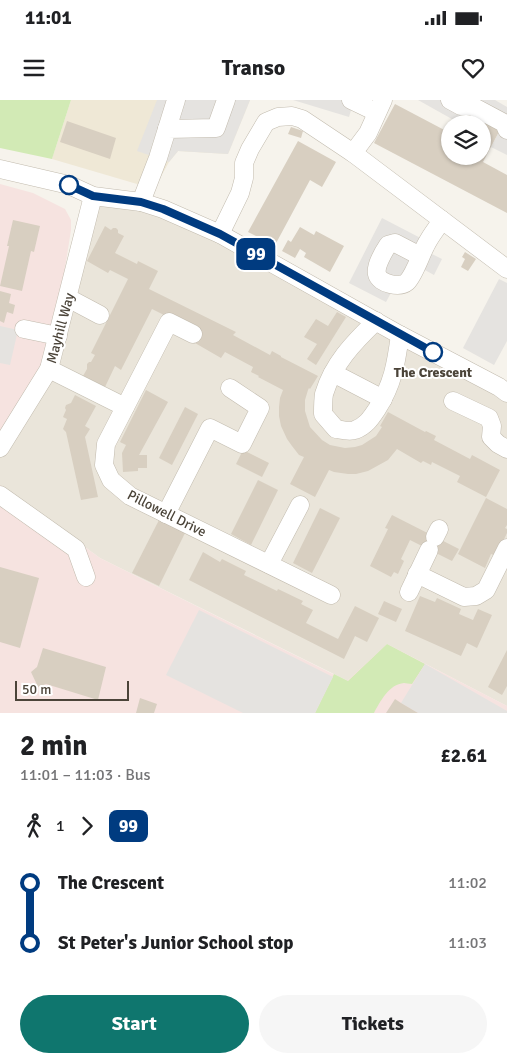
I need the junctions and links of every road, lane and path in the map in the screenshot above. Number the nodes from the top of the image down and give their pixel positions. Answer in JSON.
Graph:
{"nodes":[{"id":1,"x":176,"y":100,"type":"edge"},
{"id":2,"x":226,"y":100,"type":"edge"},
{"id":3,"x":351,"y":100,"type":"edge"},
{"id":4,"x":450,"y":100,"type":"edge"},
{"id":5,"x":380,"y":106,"type":"edge"},
{"id":6,"x":166,"y":128,"type":"junction"},
{"id":7,"x":507,"y":130,"type":"edge"},
{"id":8,"x":353,"y":153,"type":"junction"},
{"id":9,"x":0,"y":169,"type":"edge"},
{"id":10,"x":93,"y":196,"type":"junction"},
{"id":11,"x":141,"y":202,"type":"junction"},
{"id":12,"x":442,"y":220,"type":"junction"},
{"id":13,"x":220,"y":234,"type":"junction"},
{"id":14,"x":420,"y":256,"type":"dead end"},
{"id":15,"x":507,"y":269,"type":"edge"},
{"id":16,"x":68,"y":298,"type":"junction"},
{"id":17,"x":100,"y":315,"type":"dead end"},
{"id":18,"x":376,"y":321,"type":"junction"},
{"id":19,"x":24,"y":329,"type":"dead end"},
{"id":20,"x":193,"y":334,"type":"dead end"},
{"id":21,"x":400,"y":335,"type":"junction"},
{"id":22,"x":58,"y":336,"type":"junction"},
{"id":23,"x":49,"y":369,"type":"junction"},
{"id":24,"x":333,"y":373,"type":"junction"},
{"id":25,"x":230,"y":388,"type":"dead end"},
{"id":26,"x":507,"y":393,"type":"edge"},
{"id":27,"x":383,"y":399,"type":"junction"},
{"id":28,"x":453,"y":401,"type":"dead end"},
{"id":29,"x":125,"y":407,"type":"junction"},
{"id":30,"x":0,"y":448,"type":"edge"},
{"id":31,"x":507,"y":449,"type":"edge"},
{"id":32,"x":0,"y":495,"type":"edge"},
{"id":33,"x":300,"y":505,"type":"dead end"},
{"id":34,"x":166,"y":514,"type":"junction"},
{"id":35,"x":434,"y":539,"type":"dead end"},
{"id":36,"x":507,"y":548,"type":"edge"},
{"id":37,"x":269,"y":564,"type":"junction"},
{"id":38,"x":417,"y":574,"type":"junction"},
{"id":39,"x":86,"y":576,"type":"dead end"},
{"id":40,"x":409,"y":592,"type":"dead end"},
{"id":41,"x":331,"y":595,"type":"dead end"}],
"edges":[{"from":1,"to":6,"type":"street"},
{"from":2,"to":6,"type":"street"},
{"from":3,"to":5,"type":"street"},
{"from":4,"to":7,"type":"street"},
{"from":5,"to":8,"type":"street"},
{"from":6,"to":11,"type":"street"},
{"from":8,"to":12,"type":"street"},
{"from":8,"to":13,"type":"street"},
{"from":9,"to":10,"type":"street"},
{"from":10,"to":11,"type":"street"},
{"from":10,"to":16,"type":"street","name":"Mayhill Way"},
{"from":11,"to":13,"type":"street"},
{"from":12,"to":14,"type":"street"},
{"from":12,"to":15,"type":"street"},
{"from":13,"to":18,"type":"street"},
{"from":16,"to":17,"type":"street"},
{"from":16,"to":22,"type":"street","name":"Mayhill Way"},
{"from":18,"to":21,"type":"street"},
{"from":18,"to":24,"type":"street"},
{"from":19,"to":22,"type":"street"},
{"from":20,"to":29,"type":"street","name":"Pillowell Drive"},
{"from":21,"to":26,"type":"street"},
{"from":21,"to":27,"type":"street"},
{"from":22,"to":23,"type":"street","name":"Mayhill Way"},
{"from":23,"to":29,"type":"street"},
{"from":23,"to":30,"type":"street","name":"Mayhill Way"},
{"from":24,"to":27,"type":"street"},
{"from":24,"to":27,"type":"street"},
{"from":25,"to":34,"type":"street"},
{"from":28,"to":31,"type":"street"},
{"from":29,"to":34,"type":"street","name":"Pillowell Drive"},
{"from":32,"to":39,"type":"street"},
{"from":33,"to":37,"type":"street"},
{"from":34,"to":37,"type":"street","name":"Pillowell Drive"},
{"from":35,"to":38,"type":"street"},
{"from":36,"to":38,"type":"street"},
{"from":37,"to":41,"type":"street","name":"Pillowell Drive"},
{"from":38,"to":40,"type":"street"}]}
